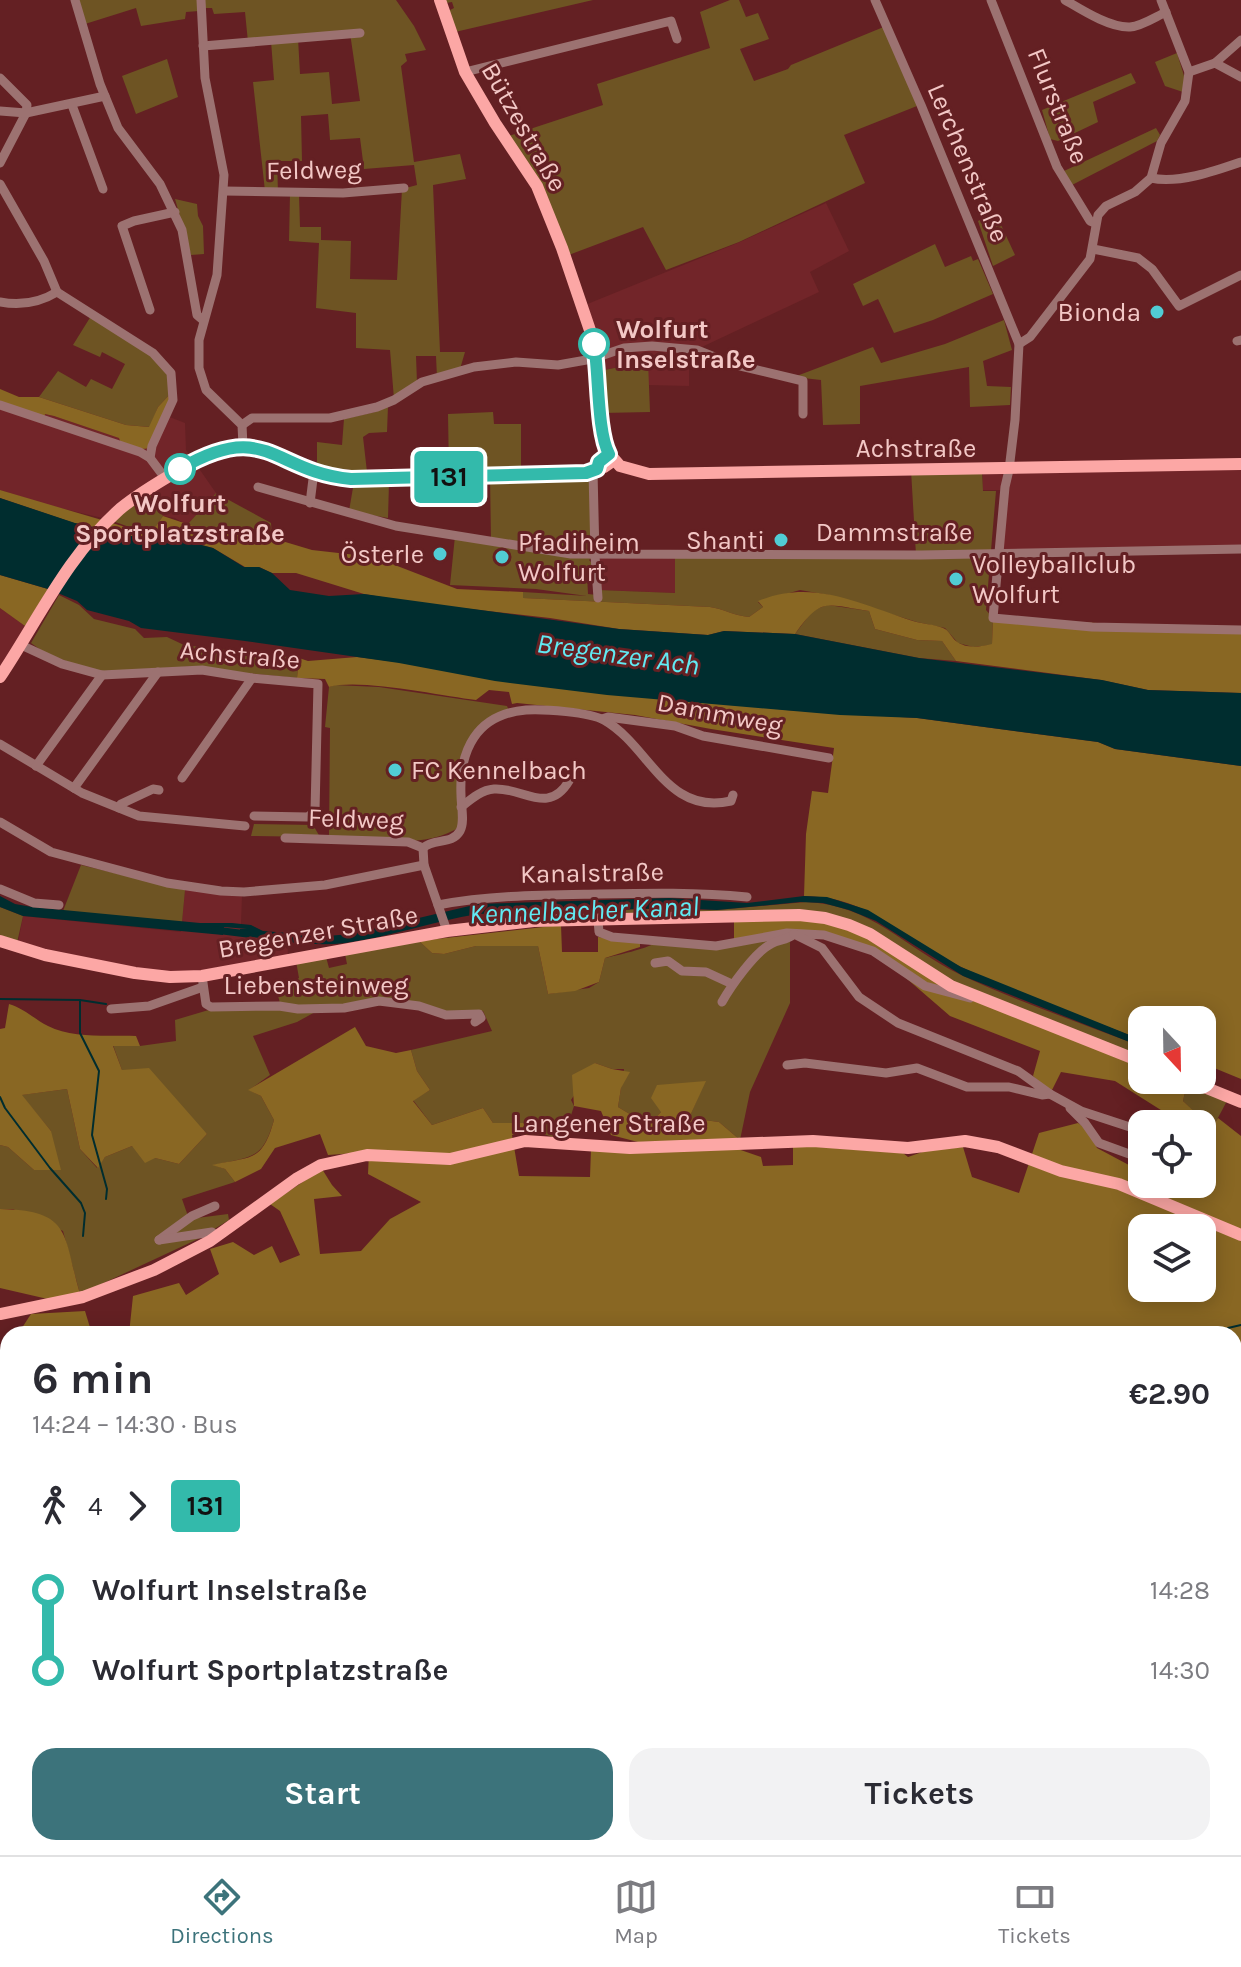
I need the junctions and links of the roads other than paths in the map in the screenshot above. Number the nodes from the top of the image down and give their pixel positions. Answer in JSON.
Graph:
{"nodes":[{"id":1,"x":75,"y":0,"type":"edge"},
{"id":2,"x":201,"y":0,"type":"edge"},
{"id":3,"x":440,"y":0,"type":"edge"},
{"id":4,"x":875,"y":0,"type":"edge"},
{"id":5,"x":991,"y":0,"type":"edge"},
{"id":6,"x":1065,"y":0,"type":"edge"},
{"id":7,"x":1161,"y":0,"type":"edge"},
{"id":8,"x":1166,"y":12,"type":"junction"},
{"id":9,"x":360,"y":33,"type":"dead end"},
{"id":10,"x":677,"y":39,"type":"dead end"},
{"id":11,"x":1241,"y":40,"type":"edge"},
{"id":12,"x":203,"y":46,"type":"junction"},
{"id":13,"x":1215,"y":63,"type":"junction"},
{"id":14,"x":465,"y":72,"type":"junction"},
{"id":15,"x":1189,"y":72,"type":"junction"},
{"id":16,"x":1241,"y":77,"type":"edge"},
{"id":17,"x":0,"y":78,"type":"edge"},
{"id":18,"x":105,"y":96,"type":"junction"},
{"id":19,"x":72,"y":105,"type":"junction"},
{"id":20,"x":0,"y":111,"type":"edge"},
{"id":21,"x":26,"y":113,"type":"junction"},
{"id":22,"x":1241,"y":162,"type":"edge"},
{"id":23,"x":0,"y":163,"type":"edge"},
{"id":24,"x":1151,"y":178,"type":"junction"},
{"id":25,"x":0,"y":184,"type":"edge"},
{"id":26,"x":404,"y":188,"type":"dead end"},
{"id":27,"x":103,"y":189,"type":"dead end"},
{"id":28,"x":224,"y":191,"type":"junction"},
{"id":29,"x":175,"y":212,"type":"junction"},
{"id":30,"x":1095,"y":223,"type":"junction"},
{"id":31,"x":1093,"y":249,"type":"junction"},
{"id":32,"x":1241,"y":275,"type":"edge"},
{"id":33,"x":57,"y":292,"type":"junction"},
{"id":34,"x":0,"y":302,"type":"edge"},
{"id":35,"x":150,"y":310,"type":"dead end"},
{"id":36,"x":203,"y":320,"type":"junction"},
{"id":37,"x":1019,"y":344,"type":"junction"},
{"id":38,"x":596,"y":357,"type":"junction"},
{"id":39,"x":0,"y":405,"type":"edge"},
{"id":40,"x":803,"y":414,"type":"dead end"},
{"id":41,"x":243,"y":428,"type":"junction"},
{"id":42,"x":243,"y":446,"type":"junction"},
{"id":43,"x":611,"y":457,"type":"junction"},
{"id":44,"x":150,"y":458,"type":"junction"},
{"id":45,"x":1241,"y":464,"type":"edge"},
{"id":46,"x":595,"y":470,"type":"junction"},
{"id":47,"x":1009,"y":470,"type":"junction"},
{"id":48,"x":314,"y":471,"type":"junction"},
{"id":49,"x":165,"y":478,"type":"junction"},
{"id":50,"x":258,"y":487,"type":"dead end"},
{"id":51,"x":310,"y":503,"type":"junction"},
{"id":52,"x":1241,"y":549,"type":"edge"},
{"id":53,"x":1000,"y":554,"type":"junction"},
{"id":54,"x":595,"y":556,"type":"junction"},
{"id":55,"x":598,"y":598,"type":"dead end"},
{"id":56,"x":1241,"y":630,"type":"edge"},
{"id":57,"x":21,"y":645,"type":"junction"},
{"id":58,"x":158,"y":672,"type":"junction"},
{"id":59,"x":102,"y":675,"type":"junction"},
{"id":60,"x":0,"y":677,"type":"edge"},
{"id":61,"x":252,"y":678,"type":"junction"},
{"id":62,"x":602,"y":719,"type":"junction"},
{"id":63,"x":0,"y":744,"type":"edge"},
{"id":64,"x":829,"y":758,"type":"dead end"},
{"id":65,"x":36,"y":766,"type":"junction"},
{"id":66,"x":182,"y":778,"type":"dead end"},
{"id":67,"x":569,"y":781,"type":"dead end"},
{"id":68,"x":74,"y":788,"type":"junction"},
{"id":69,"x":159,"y":790,"type":"dead end"},
{"id":70,"x":733,"y":795,"type":"dead end"},
{"id":71,"x":461,"y":807,"type":"junction"},
{"id":72,"x":119,"y":808,"type":"junction"},
{"id":73,"x":254,"y":816,"type":"dead end"},
{"id":74,"x":0,"y":822,"type":"edge"},
{"id":75,"x":245,"y":826,"type":"dead end"},
{"id":76,"x":285,"y":838,"type":"dead end"},
{"id":77,"x":423,"y":848,"type":"junction"},
{"id":78,"x":424,"y":865,"type":"junction"},
{"id":79,"x":0,"y":889,"type":"edge"},
{"id":80,"x":747,"y":897,"type":"dead end"},
{"id":81,"x":59,"y":905,"type":"dead end"},
{"id":82,"x":439,"y":907,"type":"junction"},
{"id":83,"x":598,"y":920,"type":"junction"},
{"id":84,"x":446,"y":927,"type":"junction"},
{"id":85,"x":794,"y":934,"type":"junction"},
{"id":86,"x":0,"y":941,"type":"edge"},
{"id":87,"x":655,"y":963,"type":"dead end"},
{"id":88,"x":203,"y":981,"type":"junction"},
{"id":89,"x":732,"y":984,"type":"junction"},
{"id":90,"x":974,"y":995,"type":"junction"},
{"id":91,"x":722,"y":1002,"type":"dead end"},
{"id":92,"x":111,"y":1009,"type":"dead end"},
{"id":93,"x":475,"y":1022,"type":"dead end"},
{"id":94,"x":1128,"y":1056,"type":"edge"},
{"id":95,"x":787,"y":1065,"type":"dead end"},
{"id":96,"x":1216,"y":1092,"type":"edge"},
{"id":97,"x":1050,"y":1094,"type":"junction"},
{"id":98,"x":1241,"y":1102,"type":"edge"},
{"id":99,"x":1068,"y":1106,"type":"junction"},
{"id":100,"x":1128,"y":1126,"type":"edge"},
{"id":101,"x":1128,"y":1154,"type":"edge"},
{"id":102,"x":215,"y":1206,"type":"dead end"},
{"id":103,"x":1241,"y":1235,"type":"edge"},
{"id":104,"x":217,"y":1236,"type":"junction"},
{"id":105,"x":0,"y":1314,"type":"edge"}],
"edges":[{"from":1,"to":18,"type":"street"},
{"from":2,"to":12,"type":"street"},
{"from":3,"to":14,"type":"main road","name":"Bützestraße"},
{"from":4,"to":37,"type":"street","name":"Lerchenstraße"},
{"from":5,"to":30,"type":"street","name":"Flurstraße"},
{"from":6,"to":8,"type":"street"},
{"from":7,"to":8,"type":"street"},
{"from":8,"to":15,"type":"street"},
{"from":9,"to":12,"type":"street"},
{"from":10,"to":14,"type":"street"},
{"from":11,"to":13,"type":"street"},
{"from":12,"to":28,"type":"street"},
{"from":13,"to":15,"type":"street"},
{"from":13,"to":16,"type":"street"},
{"from":14,"to":38,"type":"main road","name":"Bützestraße"},
{"from":15,"to":24,"type":"street"},
{"from":17,"to":21,"type":"street"},
{"from":18,"to":19,"type":"street"},
{"from":18,"to":29,"type":"street"},
{"from":19,"to":21,"type":"street"},
{"from":19,"to":27,"type":"street"},
{"from":20,"to":21,"type":"street"},
{"from":21,"to":23,"type":"street"},
{"from":22,"to":24,"type":"street"},
{"from":24,"to":30,"type":"street"},
{"from":25,"to":33,"type":"street"},
{"from":26,"to":28,"type":"street","name":"Feldweg"},
{"from":28,"to":36,"type":"street"},
{"from":29,"to":35,"type":"street"},
{"from":29,"to":36,"type":"street"},
{"from":30,"to":31,"type":"street"},
{"from":31,"to":32,"type":"street"},
{"from":31,"to":37,"type":"street"},
{"from":33,"to":34,"type":"street"},
{"from":33,"to":44,"type":"street"},
{"from":36,"to":41,"type":"street"},
{"from":37,"to":47,"type":"street"},
{"from":38,"to":40,"type":"street"},
{"from":38,"to":41,"type":"street"},
{"from":38,"to":43,"type":"main road","name":"Bützestraße"},
{"from":39,"to":44,"type":"street"},
{"from":41,"to":42,"type":"street"},
{"from":42,"to":48,"type":"main road"},
{"from":42,"to":49,"type":"main road"},
{"from":43,"to":46,"type":"main road"},
{"from":43,"to":47,"type":"main road","name":"Achstraße"},
{"from":44,"to":49,"type":"street"},
{"from":45,"to":47,"type":"main road","name":"Achstraße"},
{"from":46,"to":48,"type":"main road"},
{"from":46,"to":54,"type":"street"},
{"from":47,"to":53,"type":"street"},
{"from":48,"to":51,"type":"street"},
{"from":49,"to":57,"type":"main road"},
{"from":50,"to":51,"type":"street","name":"Dammstraße"},
{"from":51,"to":54,"type":"street","name":"Dammstraße"},
{"from":52,"to":53,"type":"street","name":"Dammstraße"},
{"from":53,"to":54,"type":"street","name":"Dammstraße"},
{"from":53,"to":56,"type":"street"},
{"from":54,"to":55,"type":"street"},
{"from":57,"to":59,"type":"street","name":"Achstraße"},
{"from":57,"to":60,"type":"main road"},
{"from":58,"to":59,"type":"street","name":"Achstraße"},
{"from":58,"to":61,"type":"street","name":"Achstraße"},
{"from":58,"to":68,"type":"street"},
{"from":59,"to":65,"type":"street"},
{"from":61,"to":66,"type":"street"},
{"from":61,"to":73,"type":"street","name":"Achstraße"},
{"from":62,"to":64,"type":"street","name":"Dammweg"},
{"from":62,"to":70,"type":"street"},
{"from":62,"to":71,"type":"street","name":"Dammweg"},
{"from":63,"to":65,"type":"street"},
{"from":65,"to":68,"type":"street"},
{"from":67,"to":71,"type":"street"},
{"from":68,"to":72,"type":"street"},
{"from":69,"to":72,"type":"street"},
{"from":71,"to":77,"type":"street","name":"Dammweg"},
{"from":72,"to":75,"type":"street"},
{"from":74,"to":78,"type":"street"},
{"from":76,"to":77,"type":"street","name":"Feldweg"},
{"from":77,"to":78,"type":"street"},
{"from":78,"to":82,"type":"street"},
{"from":79,"to":81,"type":"street"},
{"from":80,"to":82,"type":"street","name":"Kanalstraße"},
{"from":82,"to":84,"type":"street"},
{"from":83,"to":84,"type":"main road","name":"Bregenzer Straße"},
{"from":83,"to":85,"type":"street"},
{"from":83,"to":90,"type":"main road","name":"Bregenzer Straße"},
{"from":84,"to":88,"type":"main road","name":"Bregenzer Straße"},
{"from":85,"to":89,"type":"street"},
{"from":85,"to":90,"type":"street"},
{"from":85,"to":97,"type":"street"},
{"from":86,"to":88,"type":"main road","name":"Bregenzer Straße"},
{"from":87,"to":89,"type":"street"},
{"from":88,"to":92,"type":"street","name":"Liebensteinweg"},
{"from":88,"to":93,"type":"street","name":"Liebensteinweg"},
{"from":89,"to":91,"type":"street"},
{"from":90,"to":94,"type":"main road","name":"Bregenzer Straße"},
{"from":95,"to":97,"type":"street"},
{"from":96,"to":98,"type":"main road"},
{"from":97,"to":99,"type":"street"},
{"from":99,"to":100,"type":"street"},
{"from":99,"to":101,"type":"street"},
{"from":102,"to":104,"type":"street"},
{"from":103,"to":104,"type":"main road","name":"Langener Straße"},
{"from":104,"to":105,"type":"main road","name":"Langener Straße"}]}
